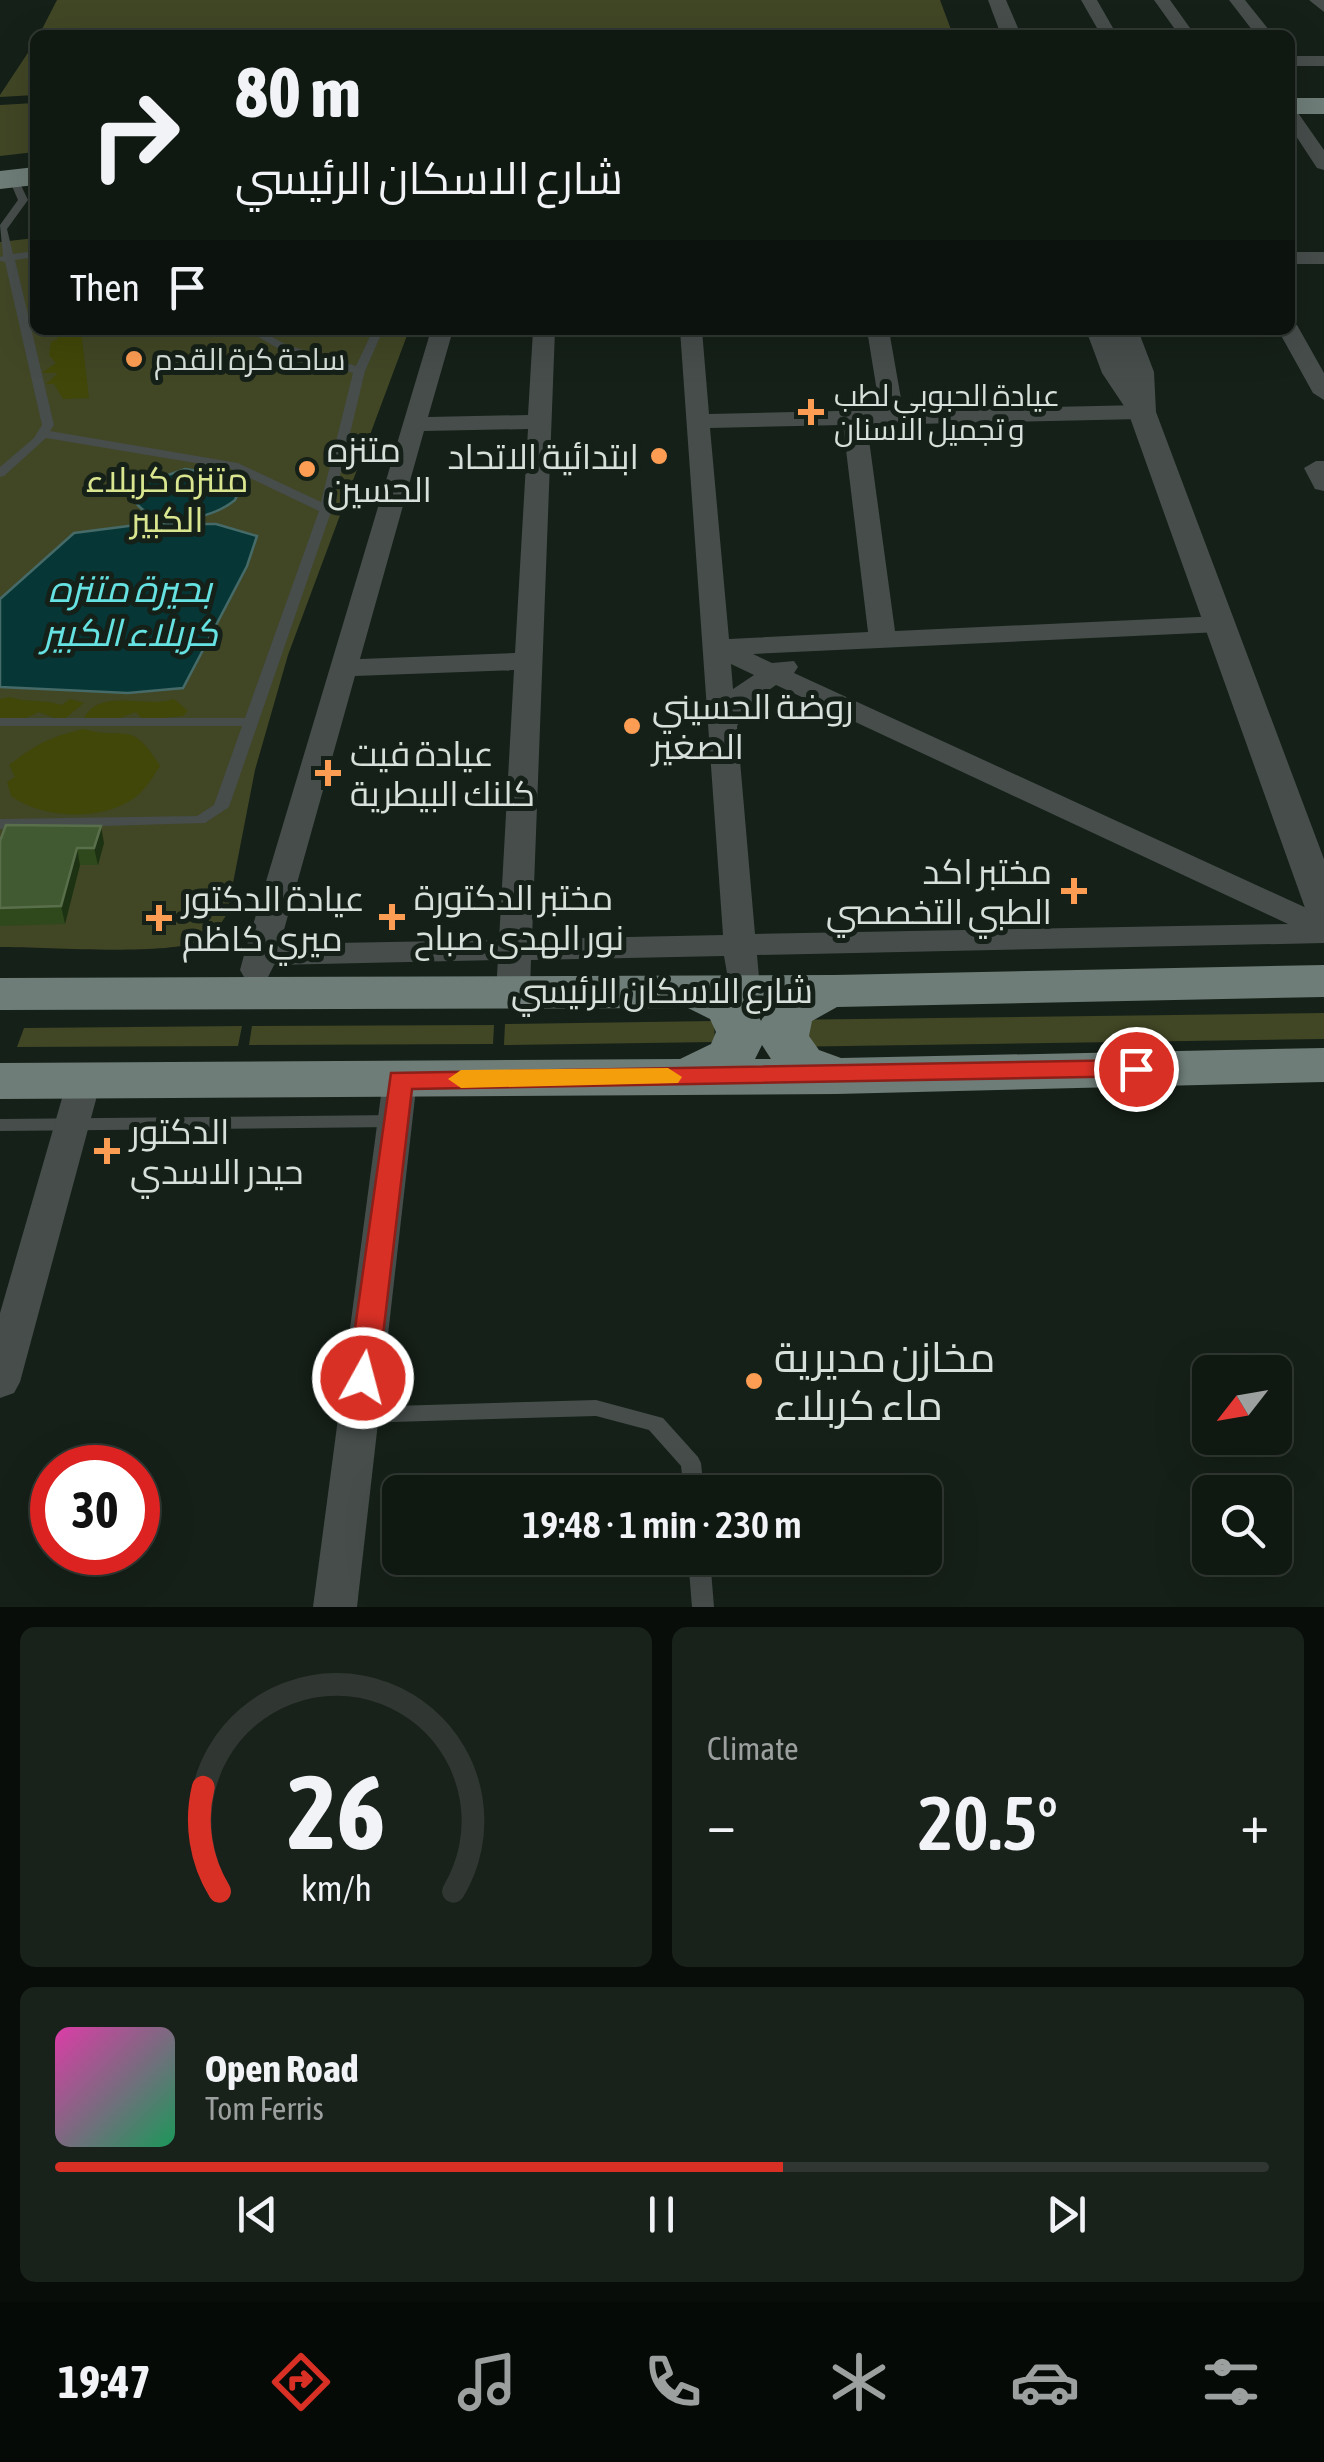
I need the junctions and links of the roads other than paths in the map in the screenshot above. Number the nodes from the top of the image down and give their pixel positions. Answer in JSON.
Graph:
{"nodes":[{"id":1,"x":997,"y":0,"type":"edge"},
{"id":2,"x":1089,"y":0,"type":"edge"},
{"id":3,"x":1162,"y":0,"type":"edge"},
{"id":4,"x":1237,"y":0,"type":"edge"},
{"id":5,"x":1318,"y":0,"type":"edge"},
{"id":6,"x":1324,"y":8,"type":"edge"},
{"id":7,"x":1009,"y":30,"type":"edge"},
{"id":8,"x":1106,"y":30,"type":"edge"},
{"id":9,"x":1183,"y":30,"type":"edge"},
{"id":10,"x":1261,"y":30,"type":"edge"},
{"id":11,"x":1295,"y":61,"type":"edge"},
{"id":12,"x":1324,"y":61,"type":"edge"},
{"id":13,"x":1295,"y":92,"type":"edge"},
{"id":14,"x":1324,"y":92,"type":"edge"},
{"id":15,"x":1324,"y":106,"type":"edge"},
{"id":16,"x":1295,"y":109,"type":"edge"},
{"id":17,"x":1295,"y":118,"type":"edge"},
{"id":18,"x":1324,"y":164,"type":"edge"},
{"id":19,"x":17,"y":173,"type":"edge"},
{"id":20,"x":30,"y":255,"type":"edge"},
{"id":21,"x":5,"y":258,"type":"edge"},
{"id":22,"x":1295,"y":258,"type":"edge"},
{"id":23,"x":1324,"y":258,"type":"edge"},
{"id":24,"x":30,"y":320,"type":"edge"},
{"id":25,"x":33,"y":335,"type":"edge"},
{"id":26,"x":261,"y":335,"type":"edge"},
{"id":27,"x":376,"y":335,"type":"edge"},
{"id":28,"x":441,"y":335,"type":"edge"},
{"id":29,"x":544,"y":335,"type":"edge"},
{"id":30,"x":691,"y":335,"type":"edge"},
{"id":31,"x":879,"y":335,"type":"edge"},
{"id":32,"x":1100,"y":335,"type":"edge"},
{"id":33,"x":1127,"y":335,"type":"edge"},
{"id":34,"x":1293,"y":335,"type":"edge"},
{"id":35,"x":1316,"y":362,"type":"edge"},
{"id":36,"x":359,"y":372,"type":"junction"},
{"id":37,"x":1324,"y":393,"type":"edge"},
{"id":38,"x":1142,"y":412,"type":"junction"},
{"id":39,"x":892,"y":417,"type":"junction"},
{"id":40,"x":854,"y":418,"type":"junction"},
{"id":41,"x":698,"y":421,"type":"junction"},
{"id":42,"x":539,"y":422,"type":"junction"},
{"id":43,"x":414,"y":424,"type":"junction"},
{"id":44,"x":45,"y":434,"type":"junction"},
{"id":45,"x":1324,"y":468,"type":"edge"},
{"id":46,"x":0,"y":472,"type":"edge"},
{"id":47,"x":1324,"y":484,"type":"edge"},
{"id":48,"x":326,"y":508,"type":"junction"},
{"id":49,"x":1220,"y":624,"type":"junction"},
{"id":50,"x":884,"y":640,"type":"junction"},
{"id":51,"x":716,"y":648,"type":"junction"},
{"id":52,"x":528,"y":661,"type":"junction"},
{"id":53,"x":342,"y":668,"type":"junction"},
{"id":54,"x":772,"y":674,"type":"junction"},
{"id":55,"x":0,"y":722,"type":"edge"},
{"id":56,"x":252,"y":722,"type":"junction"},
{"id":57,"x":722,"y":726,"type":"junction"},
{"id":58,"x":0,"y":824,"type":"edge"},
{"id":59,"x":1324,"y":908,"type":"edge"},
{"id":60,"x":1324,"y":931,"type":"edge"},
{"id":61,"x":741,"y":967,"type":"junction"},
{"id":62,"x":514,"y":969,"type":"junction"},
{"id":63,"x":254,"y":973,"type":"junction"},
{"id":64,"x":1324,"y":981,"type":"edge"},
{"id":65,"x":690,"y":988,"type":"junction"},
{"id":66,"x":834,"y":991,"type":"junction"},
{"id":67,"x":0,"y":994,"type":"edge"},
{"id":68,"x":1324,"y":1065,"type":"edge"},
{"id":69,"x":688,"y":1076,"type":"junction"},
{"id":70,"x":836,"y":1076,"type":"junction"},
{"id":71,"x":0,"y":1081,"type":"edge"},
{"id":72,"x":397,"y":1100,"type":"junction"},
{"id":73,"x":78,"y":1102,"type":"junction"},
{"id":74,"x":0,"y":1125,"type":"edge"},
{"id":75,"x":9,"y":1315,"type":"edge"},
{"id":76,"x":0,"y":1382,"type":"edge"},
{"id":77,"x":358,"y":1415,"type":"junction"},
{"id":78,"x":692,"y":1475,"type":"edge"},
{"id":79,"x":700,"y":1575,"type":"edge"},
{"id":80,"x":334,"y":1607,"type":"edge"},
{"id":81,"x":703,"y":1607,"type":"edge"}],
"edges":[{"from":1,"to":7,"type":"street"},
{"from":2,"to":8,"type":"street"},
{"from":3,"to":9,"type":"street"},
{"from":4,"to":10,"type":"street"},
{"from":5,"to":6,"type":"street"},
{"from":11,"to":12,"type":"street"},
{"from":13,"to":14,"type":"main road"},
{"from":15,"to":16,"type":"main road"},
{"from":17,"to":18,"type":"street"},
{"from":19,"to":21,"type":"lane"},
{"from":20,"to":21,"type":"lane"},
{"from":21,"to":24,"type":"lane"},
{"from":22,"to":23,"type":"street"},
{"from":25,"to":44,"type":"lane"},
{"from":26,"to":36,"type":"lane"},
{"from":27,"to":36,"type":"lane"},
{"from":28,"to":43,"type":"street"},
{"from":29,"to":42,"type":"street"},
{"from":30,"to":41,"type":"street"},
{"from":31,"to":39,"type":"street"},
{"from":32,"to":38,"type":"street"},
{"from":33,"to":38,"type":"street"},
{"from":34,"to":35,"type":"street"},
{"from":35,"to":37,"type":"street"},
{"from":36,"to":48,"type":"lane"},
{"from":38,"to":39,"type":"street"},
{"from":38,"to":49,"type":"street"},
{"from":39,"to":40,"type":"street"},
{"from":40,"to":41,"type":"street"},
{"from":40,"to":50,"type":"street"},
{"from":41,"to":51,"type":"street"},
{"from":42,"to":43,"type":"street"},
{"from":42,"to":52,"type":"street"},
{"from":43,"to":53,"type":"street"},
{"from":44,"to":46,"type":"lane"},
{"from":44,"to":48,"type":"lane"},
{"from":45,"to":47,"type":"street"},
{"from":48,"to":56,"type":"lane"},
{"from":49,"to":50,"type":"street"},
{"from":49,"to":59,"type":"street"},
{"from":50,"to":51,"type":"street"},
{"from":50,"to":54,"type":"street"},
{"from":51,"to":54,"type":"street"},
{"from":51,"to":57,"type":"street"},
{"from":52,"to":53,"type":"street"},
{"from":52,"to":62,"type":"street"},
{"from":53,"to":63,"type":"street"},
{"from":54,"to":57,"type":"street"},
{"from":54,"to":60,"type":"street"},
{"from":55,"to":56,"type":"lane"},
{"from":56,"to":58,"type":"lane"},
{"from":57,"to":61,"type":"street"},
{"from":60,"to":61,"type":"street"},
{"from":61,"to":62,"type":"street"},
{"from":61,"to":65,"type":"main road","name":"شارع الاسكان الرئيسي"},
{"from":61,"to":66,"type":"main road","name":"شارع الاسكان الرئيسي"},
{"from":62,"to":63,"type":"main road","name":"شارع الاسكان الرئيسي"},
{"from":62,"to":65,"type":"main road","name":"شارع الاسكان الرئيسي"},
{"from":63,"to":67,"type":"main road","name":"شارع الاسكان الرئيسي"},
{"from":64,"to":66,"type":"main road","name":"شارع الاسكان الرئيسي"},
{"from":65,"to":69,"type":"main road"},
{"from":66,"to":70,"type":"main road"},
{"from":68,"to":70,"type":"main road"},
{"from":69,"to":70,"type":"main road"},
{"from":69,"to":72,"type":"main road"},
{"from":71,"to":73,"type":"main road"},
{"from":72,"to":73,"type":"main road"},
{"from":72,"to":77,"type":"street"},
{"from":73,"to":74,"type":"lane"},
{"from":73,"to":75,"type":"street"},
{"from":75,"to":76,"type":"street"},
{"from":77,"to":78,"type":"lane"},
{"from":77,"to":80,"type":"street"},
{"from":79,"to":81,"type":"lane"}]}
